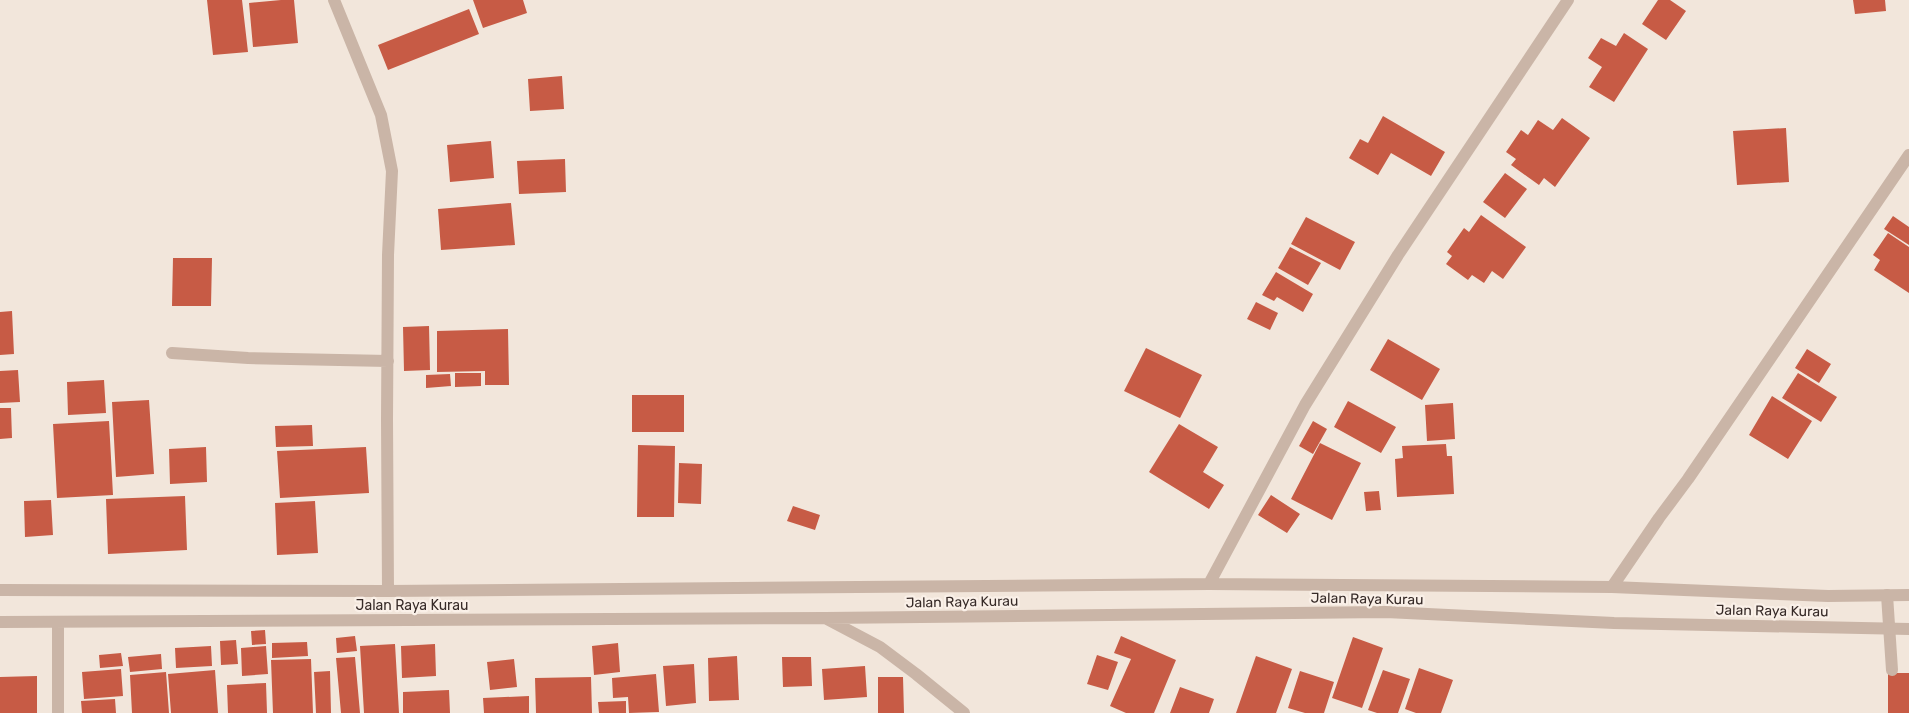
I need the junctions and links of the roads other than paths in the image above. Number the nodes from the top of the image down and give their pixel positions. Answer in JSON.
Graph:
{"nodes":[{"id":1,"x":334,"y":0,"type":"edge"},
{"id":2,"x":1568,"y":0,"type":"edge"},
{"id":3,"x":1909,"y":155,"type":"edge"},
{"id":4,"x":172,"y":353,"type":"dead end"},
{"id":5,"x":388,"y":361,"type":"junction"},
{"id":6,"x":1209,"y":584,"type":"junction"},
{"id":7,"x":1612,"y":587,"type":"junction"},
{"id":8,"x":0,"y":590,"type":"edge"},
{"id":9,"x":388,"y":591,"type":"junction"},
{"id":10,"x":1887,"y":595,"type":"junction"},
{"id":11,"x":1909,"y":595,"type":"edge"},
{"id":12,"x":825,"y":618,"type":"junction"},
{"id":13,"x":0,"y":622,"type":"edge"},
{"id":14,"x":58,"y":622,"type":"junction"},
{"id":15,"x":1889,"y":629,"type":"junction"},
{"id":16,"x":1909,"y":629,"type":"edge"},
{"id":17,"x":1892,"y":670,"type":"dead end"},
{"id":18,"x":58,"y":713,"type":"edge"},
{"id":19,"x":964,"y":713,"type":"edge"}],
"edges":[{"from":1,"to":5,"type":"street"},
{"from":2,"to":6,"type":"street"},
{"from":3,"to":7,"type":"street"},
{"from":4,"to":5,"type":"street"},
{"from":5,"to":9,"type":"street"},
{"from":6,"to":7,"type":"street","name":"Jalan Raya Kurau"},
{"from":6,"to":9,"type":"street","name":"Jalan Raya Kurau"},
{"from":7,"to":10,"type":"street","name":"Jalan Raya Kurau"},
{"from":8,"to":9,"type":"street","name":"Jalan Raya Kurau"},
{"from":10,"to":11,"type":"street","name":"Jalan Raya Kurau"},
{"from":10,"to":15,"type":"street"},
{"from":12,"to":14,"type":"street","name":"Jalan Raya Kurau"},
{"from":12,"to":15,"type":"street","name":"Jalan Raya Kurau"},
{"from":12,"to":19,"type":"street","name":"Jalan Raya Kurau"},
{"from":13,"to":14,"type":"street","name":"Jalan Raya Kurau"},
{"from":14,"to":18,"type":"street"},
{"from":15,"to":16,"type":"street","name":"Jalan Raya Kurau"},
{"from":15,"to":17,"type":"street"}]}
